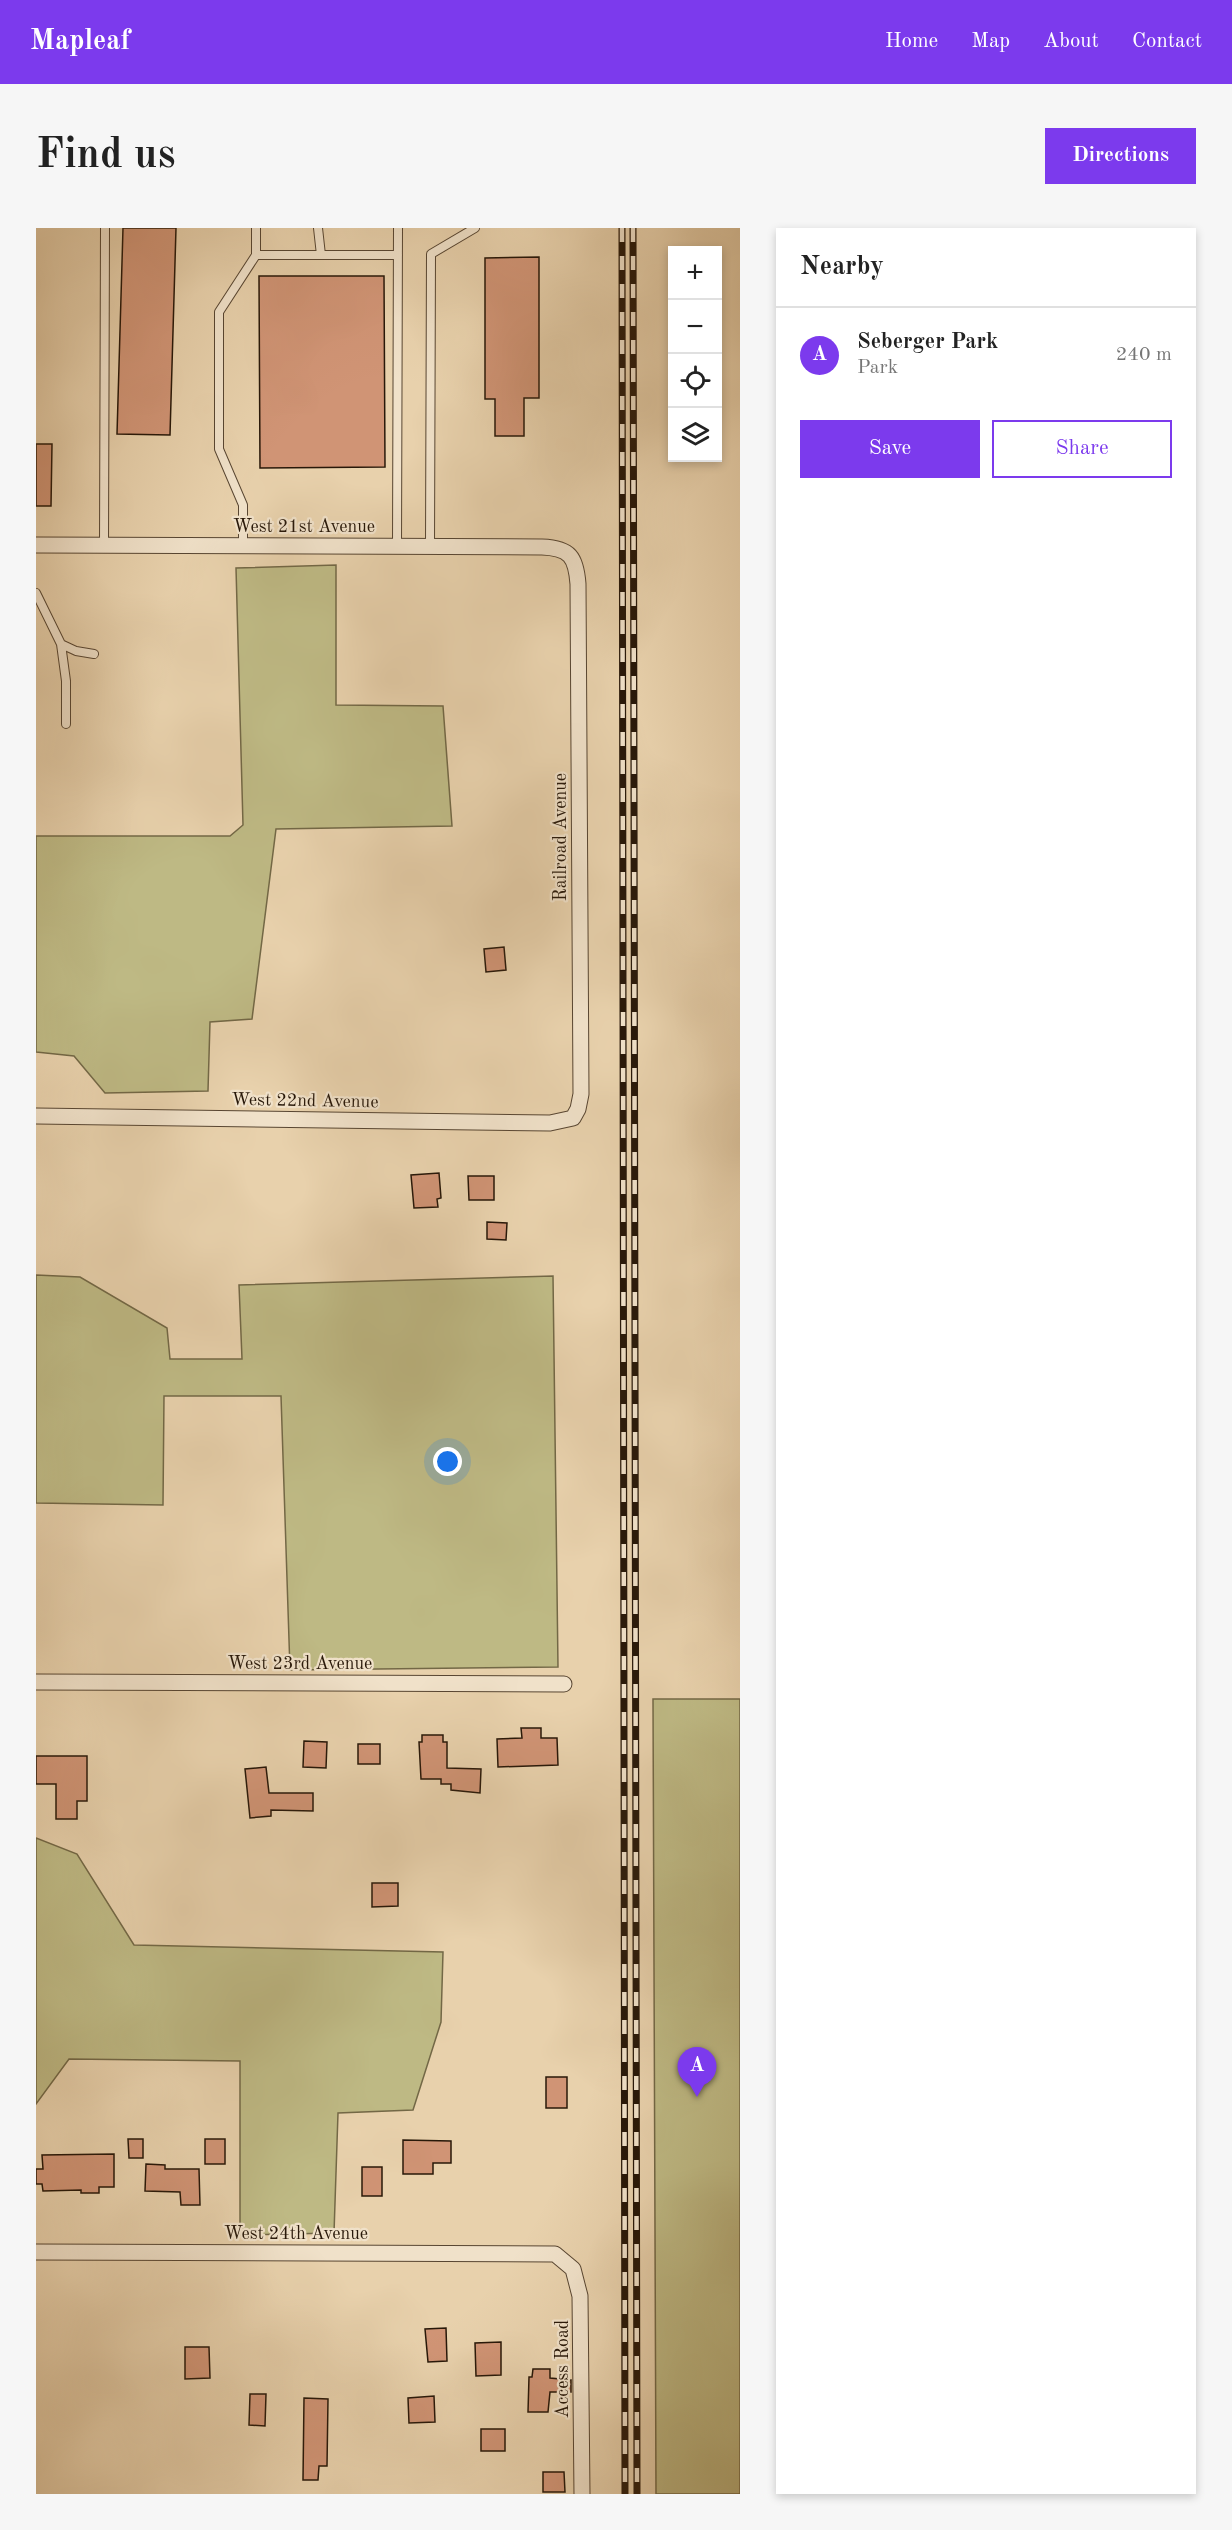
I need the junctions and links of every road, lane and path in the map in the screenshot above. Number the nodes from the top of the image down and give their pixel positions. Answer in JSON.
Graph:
{"nodes":[{"id":1,"x":105,"y":228,"type":"edge"},
{"id":2,"x":256,"y":228,"type":"edge"},
{"id":3,"x":318,"y":228,"type":"edge"},
{"id":4,"x":398,"y":228,"type":"edge"},
{"id":5,"x":475,"y":228,"type":"edge"},
{"id":6,"x":256,"y":255,"type":"junction"},
{"id":7,"x":321,"y":255,"type":"junction"},
{"id":8,"x":398,"y":255,"type":"junction"},
{"id":9,"x":36,"y":545,"type":"edge"},
{"id":10,"x":104,"y":546,"type":"junction"},
{"id":11,"x":243,"y":546,"type":"junction"},
{"id":12,"x":397,"y":546,"type":"junction"},
{"id":13,"x":430,"y":546,"type":"junction"},
{"id":14,"x":570,"y":555,"type":"joint"},
{"id":15,"x":36,"y":593,"type":"edge"},
{"id":16,"x":61,"y":644,"type":"junction"},
{"id":17,"x":94,"y":654,"type":"dead end"},
{"id":18,"x":66,"y":724,"type":"dead end"},
{"id":19,"x":36,"y":1116,"type":"edge"},
{"id":20,"x":573,"y":1118,"type":"joint"},
{"id":21,"x":36,"y":1682,"type":"edge"},
{"id":22,"x":564,"y":1684,"type":"dead end"},
{"id":23,"x":36,"y":2252,"type":"edge"},
{"id":24,"x":555,"y":2254,"type":"joint"},
{"id":25,"x":582,"y":2494,"type":"edge"}],
"edges":[{"from":1,"to":10,"type":"lane"},
{"from":2,"to":6,"type":"lane"},
{"from":3,"to":7,"type":"lane"},
{"from":4,"to":8,"type":"lane"},
{"from":5,"to":13,"type":"lane"},
{"from":6,"to":7,"type":"lane"},
{"from":6,"to":11,"type":"lane"},
{"from":7,"to":8,"type":"lane"},
{"from":8,"to":12,"type":"lane"},
{"from":9,"to":10,"type":"street","name":"West 21st Avenue"},
{"from":10,"to":11,"type":"street","name":"West 21st Avenue"},
{"from":11,"to":12,"type":"street","name":"West 21st Avenue"},
{"from":12,"to":13,"type":"street","name":"West 21st Avenue"},
{"from":13,"to":14,"type":"street","name":"West 21st Avenue"},
{"from":14,"to":20,"type":"street","name":"Railroad Avenue"},
{"from":15,"to":16,"type":"lane"},
{"from":16,"to":17,"type":"lane"},
{"from":16,"to":18,"type":"lane"},
{"from":19,"to":20,"type":"street","name":"West 22nd Avenue"},
{"from":21,"to":22,"type":"street","name":"West 23rd Avenue"},
{"from":23,"to":24,"type":"street","name":"West 24th Avenue"},
{"from":24,"to":25,"type":"street","name":"Access Road"}]}
